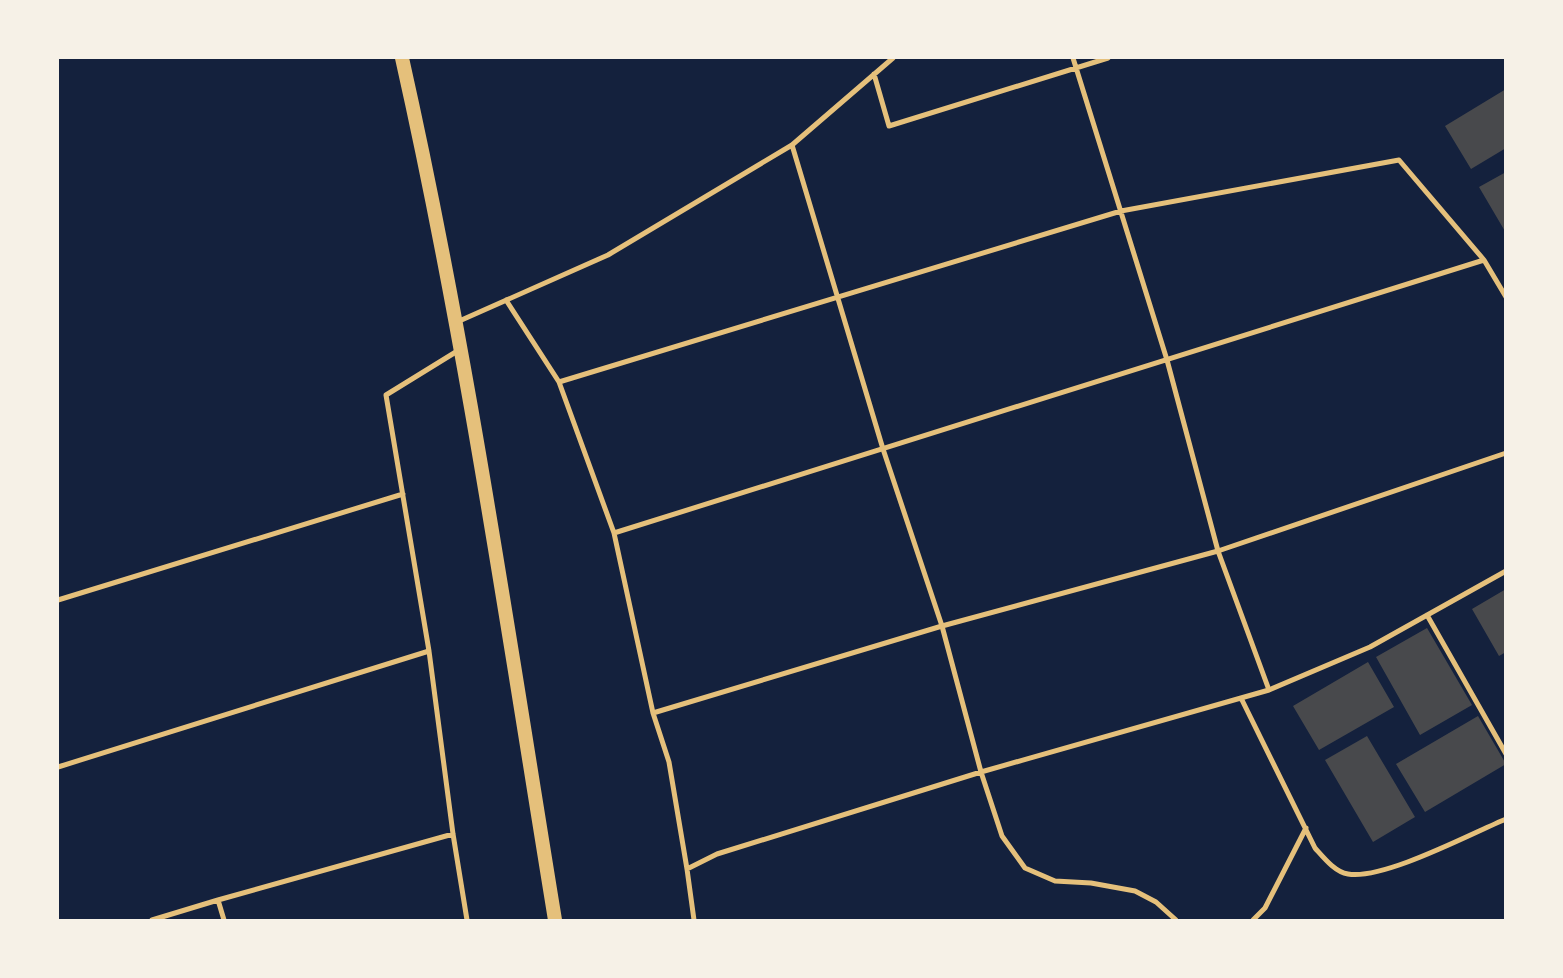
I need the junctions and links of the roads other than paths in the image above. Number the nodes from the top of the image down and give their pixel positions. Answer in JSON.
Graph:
{"nodes":[{"id":1,"x":402,"y":58,"type":"edge"},
{"id":2,"x":893,"y":58,"type":"edge"},
{"id":3,"x":1074,"y":58,"type":"edge"},
{"id":4,"x":1108,"y":58,"type":"edge"},
{"id":5,"x":1077,"y":68,"type":"junction"},
{"id":6,"x":874,"y":74,"type":"junction"},
{"id":7,"x":792,"y":145,"type":"junction"},
{"id":8,"x":1120,"y":211,"type":"junction"},
{"id":9,"x":1484,"y":260,"type":"junction"},
{"id":10,"x":1506,"y":297,"type":"edge"},
{"id":11,"x":837,"y":298,"type":"junction"},
{"id":12,"x":506,"y":300,"type":"junction"},
{"id":13,"x":457,"y":322,"type":"junction"},
{"id":14,"x":462,"y":348,"type":"junction"},
{"id":15,"x":1167,"y":360,"type":"junction"},
{"id":16,"x":558,"y":382,"type":"junction"},
{"id":17,"x":883,"y":449,"type":"junction"},
{"id":18,"x":1506,"y":453,"type":"edge"},
{"id":19,"x":403,"y":494,"type":"junction"},
{"id":20,"x":614,"y":533,"type":"junction"},
{"id":21,"x":1218,"y":550,"type":"junction"},
{"id":22,"x":1506,"y":571,"type":"edge"},
{"id":23,"x":58,"y":600,"type":"edge"},
{"id":24,"x":1427,"y":615,"type":"junction"},
{"id":25,"x":942,"y":626,"type":"junction"},
{"id":26,"x":429,"y":651,"type":"junction"},
{"id":27,"x":1269,"y":690,"type":"junction"},
{"id":28,"x":1241,"y":698,"type":"junction"},
{"id":29,"x":653,"y":713,"type":"junction"},
{"id":30,"x":1506,"y":754,"type":"edge"},
{"id":31,"x":58,"y":768,"type":"edge"},
{"id":32,"x":982,"y":772,"type":"junction"},
{"id":33,"x":1506,"y":819,"type":"edge"},
{"id":34,"x":1306,"y":828,"type":"junction"},
{"id":35,"x":453,"y":834,"type":"junction"},
{"id":36,"x":687,"y":869,"type":"junction"},
{"id":37,"x":218,"y":900,"type":"junction"},
{"id":38,"x":152,"y":920,"type":"edge"},
{"id":39,"x":224,"y":920,"type":"edge"},
{"id":40,"x":467,"y":920,"type":"edge"},
{"id":41,"x":555,"y":920,"type":"edge"},
{"id":42,"x":694,"y":920,"type":"edge"},
{"id":43,"x":1176,"y":920,"type":"edge"},
{"id":44,"x":1253,"y":920,"type":"edge"}],
"edges":[{"from":1,"to":13,"type":"highway"},
{"from":2,"to":6,"type":"street"},
{"from":3,"to":5,"type":"street"},
{"from":4,"to":5,"type":"street"},
{"from":5,"to":6,"type":"street"},
{"from":5,"to":8,"type":"street"},
{"from":6,"to":7,"type":"street"},
{"from":7,"to":11,"type":"street"},
{"from":7,"to":12,"type":"street"},
{"from":8,"to":9,"type":"street"},
{"from":8,"to":11,"type":"street"},
{"from":8,"to":15,"type":"street"},
{"from":9,"to":10,"type":"street"},
{"from":9,"to":15,"type":"street"},
{"from":11,"to":16,"type":"street"},
{"from":11,"to":17,"type":"street"},
{"from":12,"to":13,"type":"street"},
{"from":12,"to":16,"type":"street"},
{"from":13,"to":14,"type":"highway"},
{"from":14,"to":19,"type":"street"},
{"from":14,"to":41,"type":"highway"},
{"from":15,"to":17,"type":"street"},
{"from":15,"to":21,"type":"street"},
{"from":16,"to":20,"type":"street"},
{"from":17,"to":20,"type":"street"},
{"from":17,"to":25,"type":"street"},
{"from":18,"to":21,"type":"street"},
{"from":19,"to":23,"type":"street"},
{"from":19,"to":26,"type":"street"},
{"from":20,"to":29,"type":"street"},
{"from":21,"to":25,"type":"street"},
{"from":21,"to":27,"type":"street"},
{"from":22,"to":24,"type":"street"},
{"from":24,"to":27,"type":"street"},
{"from":24,"to":30,"type":"street"},
{"from":25,"to":29,"type":"street"},
{"from":25,"to":32,"type":"street"},
{"from":26,"to":31,"type":"street"},
{"from":26,"to":35,"type":"street"},
{"from":27,"to":28,"type":"street"},
{"from":28,"to":32,"type":"street"},
{"from":28,"to":34,"type":"street"},
{"from":29,"to":36,"type":"street"},
{"from":32,"to":36,"type":"street"},
{"from":32,"to":43,"type":"street"},
{"from":33,"to":34,"type":"street"},
{"from":34,"to":44,"type":"street"},
{"from":35,"to":37,"type":"street"},
{"from":35,"to":40,"type":"street"},
{"from":36,"to":42,"type":"street"},
{"from":37,"to":38,"type":"street"},
{"from":37,"to":39,"type":"street"}]}
